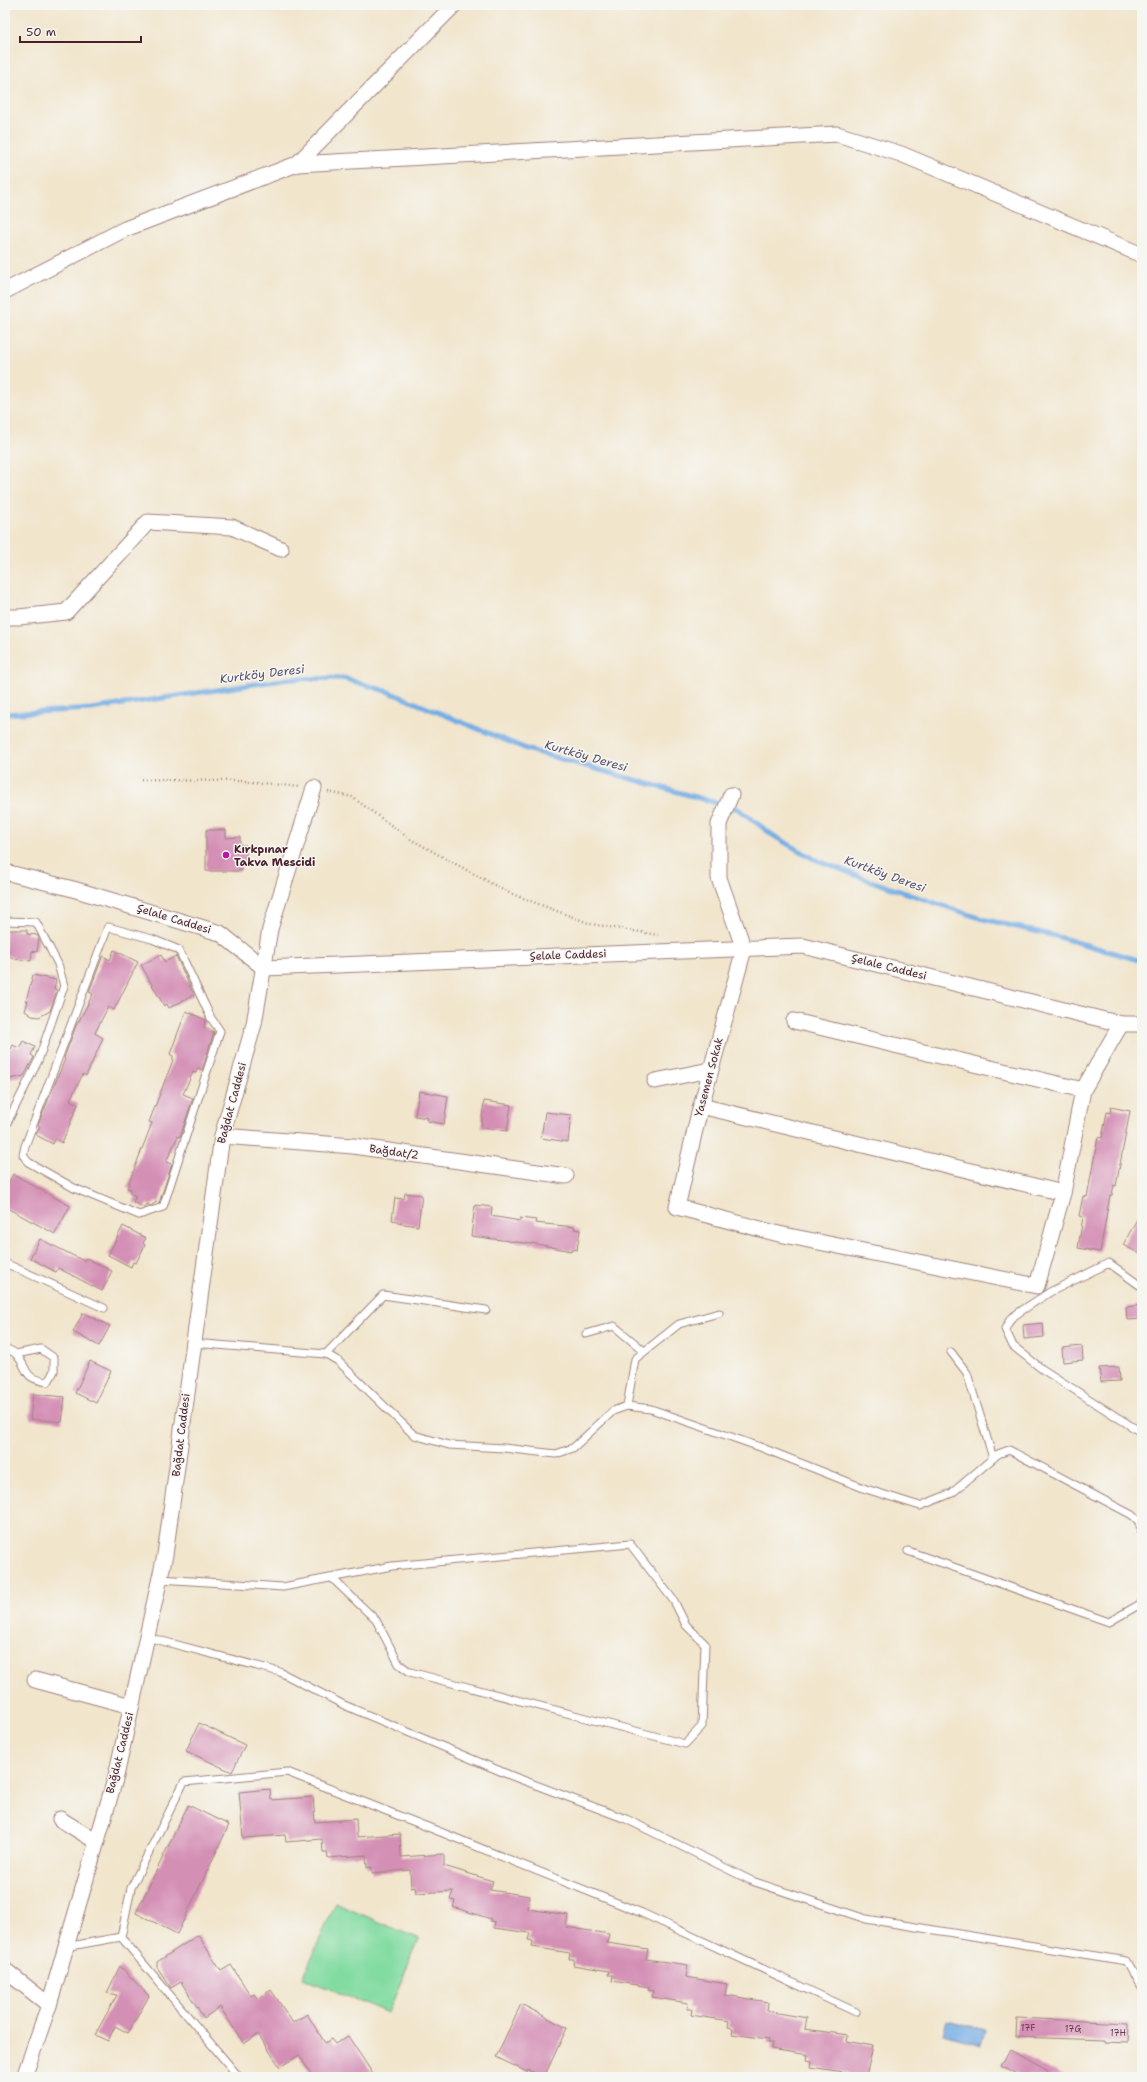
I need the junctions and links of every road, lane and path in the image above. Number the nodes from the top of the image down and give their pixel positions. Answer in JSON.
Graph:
{"nodes":[{"id":1,"x":454,"y":5,"type":"edge"},
{"id":2,"x":297,"y":164,"type":"junction"},
{"id":3,"x":1142,"y":255,"type":"edge"},
{"id":4,"x":5,"y":291,"type":"edge"},
{"id":5,"x":280,"y":549,"type":"dead end"},
{"id":6,"x":5,"y":617,"type":"edge"},
{"id":7,"x":141,"y":780,"type":"dead end"},
{"id":8,"x":314,"y":788,"type":"junction"},
{"id":9,"x":731,"y":794,"type":"dead end"},
{"id":10,"x":5,"y":872,"type":"edge"},
{"id":11,"x":5,"y":921,"type":"edge"},
{"id":12,"x":660,"y":935,"type":"dead end"},
{"id":13,"x":152,"y":939,"type":"joint"},
{"id":14,"x":744,"y":949,"type":"junction"},
{"id":15,"x":264,"y":968,"type":"junction"},
{"id":16,"x":794,"y":1021,"type":"dead end"},
{"id":17,"x":1121,"y":1024,"type":"junction"},
{"id":18,"x":1142,"y":1024,"type":"edge"},
{"id":19,"x":710,"y":1070,"type":"junction"},
{"id":20,"x":655,"y":1081,"type":"dead end"},
{"id":21,"x":1083,"y":1090,"type":"junction"},
{"id":22,"x":701,"y":1106,"type":"junction"},
{"id":23,"x":5,"y":1127,"type":"edge"},
{"id":24,"x":222,"y":1136,"type":"junction"},
{"id":25,"x":566,"y":1176,"type":"dead end"},
{"id":26,"x":1063,"y":1193,"type":"junction"},
{"id":27,"x":5,"y":1263,"type":"edge"},
{"id":28,"x":1142,"y":1287,"type":"edge"},
{"id":29,"x":104,"y":1308,"type":"dead end"},
{"id":30,"x":486,"y":1310,"type":"dead end"},
{"id":31,"x":719,"y":1313,"type":"dead end"},
{"id":32,"x":586,"y":1334,"type":"dead end"},
{"id":33,"x":193,"y":1343,"type":"junction"},
{"id":34,"x":5,"y":1348,"type":"edge"},
{"id":35,"x":644,"y":1351,"type":"junction"},
{"id":36,"x":951,"y":1352,"type":"dead end"},
{"id":37,"x":16,"y":1354,"type":"junction"},
{"id":38,"x":326,"y":1354,"type":"junction"},
{"id":39,"x":627,"y":1406,"type":"junction"},
{"id":40,"x":1142,"y":1433,"type":"edge"},
{"id":41,"x":993,"y":1458,"type":"junction"},
{"id":42,"x":1142,"y":1532,"type":"edge"},
{"id":43,"x":908,"y":1551,"type":"dead end"},
{"id":44,"x":333,"y":1578,"type":"junction"},
{"id":45,"x":160,"y":1579,"type":"junction"},
{"id":46,"x":1142,"y":1603,"type":"edge"},
{"id":47,"x":147,"y":1637,"type":"junction"},
{"id":48,"x":35,"y":1680,"type":"dead end"},
{"id":49,"x":132,"y":1706,"type":"junction"},
{"id":50,"x":60,"y":1818,"type":"dead end"},
{"id":51,"x":96,"y":1842,"type":"junction"},
{"id":52,"x":120,"y":1937,"type":"junction"},
{"id":53,"x":65,"y":1947,"type":"junction"},
{"id":54,"x":5,"y":1970,"type":"edge"},
{"id":55,"x":1142,"y":1988,"type":"edge"},
{"id":56,"x":49,"y":2005,"type":"junction"},
{"id":57,"x":856,"y":2012,"type":"dead end"},
{"id":58,"x":24,"y":2077,"type":"edge"},
{"id":59,"x":239,"y":2077,"type":"edge"}],
"edges":[{"from":1,"to":2,"type":"street"},
{"from":2,"to":3,"type":"street"},
{"from":2,"to":4,"type":"street"},
{"from":5,"to":6,"type":"street"},
{"from":7,"to":8,"type":"path"},
{"from":8,"to":12,"type":"path"},
{"from":8,"to":15,"type":"street","name":"Bağdat Caddesi"},
{"from":9,"to":14,"type":"street"},
{"from":10,"to":15,"type":"street","name":"Şelale Caddesi"},
{"from":11,"to":23,"type":"lane"},
{"from":13,"to":13,"type":"lane"},
{"from":14,"to":15,"type":"street","name":"Şelale Caddesi"},
{"from":14,"to":17,"type":"street","name":"Şelale Caddesi"},
{"from":14,"to":19,"type":"street","name":"Yasemen Sokak"},
{"from":15,"to":24,"type":"street","name":"Bağdat Caddesi"},
{"from":16,"to":21,"type":"street"},
{"from":17,"to":18,"type":"street","name":"Şelale Caddesi"},
{"from":17,"to":21,"type":"street"},
{"from":19,"to":20,"type":"street"},
{"from":19,"to":22,"type":"street","name":"Yasemen Sokak"},
{"from":21,"to":26,"type":"street"},
{"from":22,"to":26,"type":"street"},
{"from":22,"to":26,"type":"street","name":"Yasemen Sokak"},
{"from":24,"to":25,"type":"street","name":"Bağdat/2"},
{"from":24,"to":33,"type":"street","name":"Bağdat Caddesi"},
{"from":27,"to":29,"type":"lane"},
{"from":28,"to":40,"type":"lane"},
{"from":30,"to":38,"type":"lane"},
{"from":31,"to":35,"type":"lane"},
{"from":32,"to":35,"type":"lane"},
{"from":33,"to":38,"type":"lane"},
{"from":33,"to":45,"type":"street","name":"Bağdat Caddesi"},
{"from":34,"to":37,"type":"lane"},
{"from":35,"to":39,"type":"lane"},
{"from":36,"to":41,"type":"lane"},
{"from":37,"to":37,"type":"lane"},
{"from":38,"to":39,"type":"lane"},
{"from":39,"to":41,"type":"lane"},
{"from":41,"to":42,"type":"lane"},
{"from":43,"to":46,"type":"lane"},
{"from":44,"to":44,"type":"lane"},
{"from":44,"to":45,"type":"lane"},
{"from":45,"to":47,"type":"street","name":"Bağdat Caddesi"},
{"from":47,"to":49,"type":"street","name":"Bağdat Caddesi"},
{"from":47,"to":55,"type":"lane"},
{"from":48,"to":49,"type":"street"},
{"from":49,"to":51,"type":"street","name":"Bağdat Caddesi"},
{"from":50,"to":51,"type":"street"},
{"from":51,"to":53,"type":"street","name":"Bağdat Caddesi"},
{"from":52,"to":53,"type":"lane"},
{"from":52,"to":57,"type":"lane"},
{"from":52,"to":59,"type":"lane"},
{"from":53,"to":56,"type":"street","name":"Bağdat Caddesi"},
{"from":54,"to":56,"type":"street"},
{"from":56,"to":58,"type":"street","name":"Bağdat Caddesi"}]}
